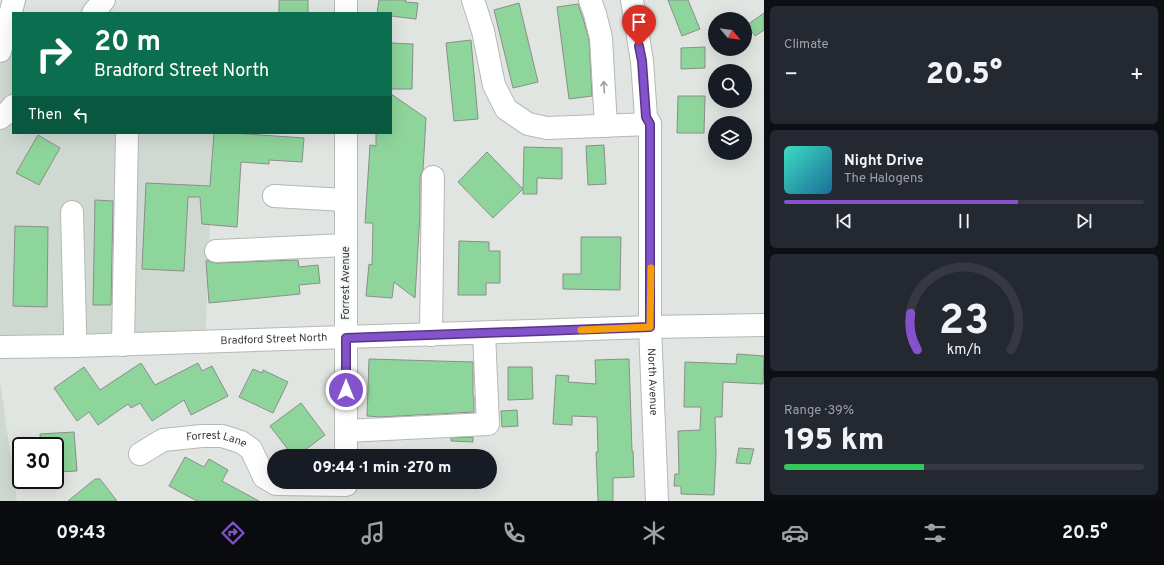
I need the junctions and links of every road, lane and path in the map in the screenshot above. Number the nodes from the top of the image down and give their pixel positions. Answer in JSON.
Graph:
{"nodes":[{"id":1,"x":14,"y":0,"type":"edge"},
{"id":2,"x":104,"y":0,"type":"edge"},
{"id":3,"x":346,"y":0,"type":"edge"},
{"id":4,"x":473,"y":0,"type":"edge"},
{"id":5,"x":590,"y":0,"type":"edge"},
{"id":6,"x":632,"y":0,"type":"edge"},
{"id":7,"x":94,"y":12,"type":"edge"},
{"id":8,"x":346,"y":12,"type":"edge"},
{"id":9,"x":0,"y":51,"type":"edge"},
{"id":10,"x":12,"y":107,"type":"edge"},
{"id":11,"x":0,"y":118,"type":"edge"},
{"id":12,"x":650,"y":124,"type":"junction"},
{"id":13,"x":606,"y":126,"type":"junction"},
{"id":14,"x":127,"y":134,"type":"edge"},
{"id":15,"x":346,"y":134,"type":"edge"},
{"id":16,"x":433,"y":177,"type":"dead end"},
{"id":17,"x":274,"y":196,"type":"dead end"},
{"id":18,"x":346,"y":200,"type":"junction"},
{"id":19,"x":72,"y":212,"type":"dead end"},
{"id":20,"x":346,"y":245,"type":"junction"},
{"id":21,"x":216,"y":251,"type":"dead end"},
{"id":22,"x":764,"y":325,"type":"edge"},
{"id":23,"x":650,"y":327,"type":"junction"},
{"id":24,"x":484,"y":333,"type":"junction"},
{"id":25,"x":431,"y":335,"type":"junction"},
{"id":26,"x":346,"y":338,"type":"junction"},
{"id":27,"x":123,"y":345,"type":"junction"},
{"id":28,"x":75,"y":346,"type":"junction"},
{"id":29,"x":0,"y":347,"type":"edge"},
{"id":30,"x":346,"y":431,"type":"junction"},
{"id":31,"x":346,"y":449,"type":"edge"},
{"id":32,"x":140,"y":454,"type":"dead end"},
{"id":33,"x":267,"y":479,"type":"edge"},
{"id":34,"x":657,"y":501,"type":"edge"}],
"edges":[{"from":1,"to":9,"type":"street"},
{"from":2,"to":7,"type":"street"},
{"from":3,"to":8,"type":"street"},
{"from":4,"to":13,"type":"street"},
{"from":13,"to":5,"type":"street","one_way":true},
{"from":6,"to":12,"type":"street","name":"North Avenue"},
{"from":10,"to":11,"type":"street"},
{"from":12,"to":13,"type":"street"},
{"from":12,"to":23,"type":"street","name":"North Avenue"},
{"from":14,"to":27,"type":"street"},
{"from":15,"to":18,"type":"street","name":"Forrest Avenue"},
{"from":16,"to":25,"type":"street"},
{"from":17,"to":18,"type":"street"},
{"from":18,"to":20,"type":"street","name":"Forrest Avenue"},
{"from":19,"to":28,"type":"street"},
{"from":20,"to":21,"type":"street"},
{"from":20,"to":26,"type":"street","name":"Forrest Avenue"},
{"from":22,"to":23,"type":"street","name":"Bradford Street North"},
{"from":23,"to":24,"type":"street","name":"Bradford Street North"},
{"from":23,"to":34,"type":"street","name":"North Avenue"},
{"from":24,"to":25,"type":"street","name":"Bradford Street North"},
{"from":24,"to":30,"type":"street"},
{"from":25,"to":26,"type":"street","name":"Bradford Street North"},
{"from":26,"to":27,"type":"street","name":"Bradford Street North"},
{"from":26,"to":30,"type":"street","name":"Forrest Avenue"},
{"from":27,"to":28,"type":"street","name":"Bradford Street North"},
{"from":28,"to":29,"type":"street","name":"Bradford Street North"},
{"from":30,"to":31,"type":"street","name":"Forrest Avenue"},
{"from":32,"to":33,"type":"street","name":"Forrest Lane"}]}
